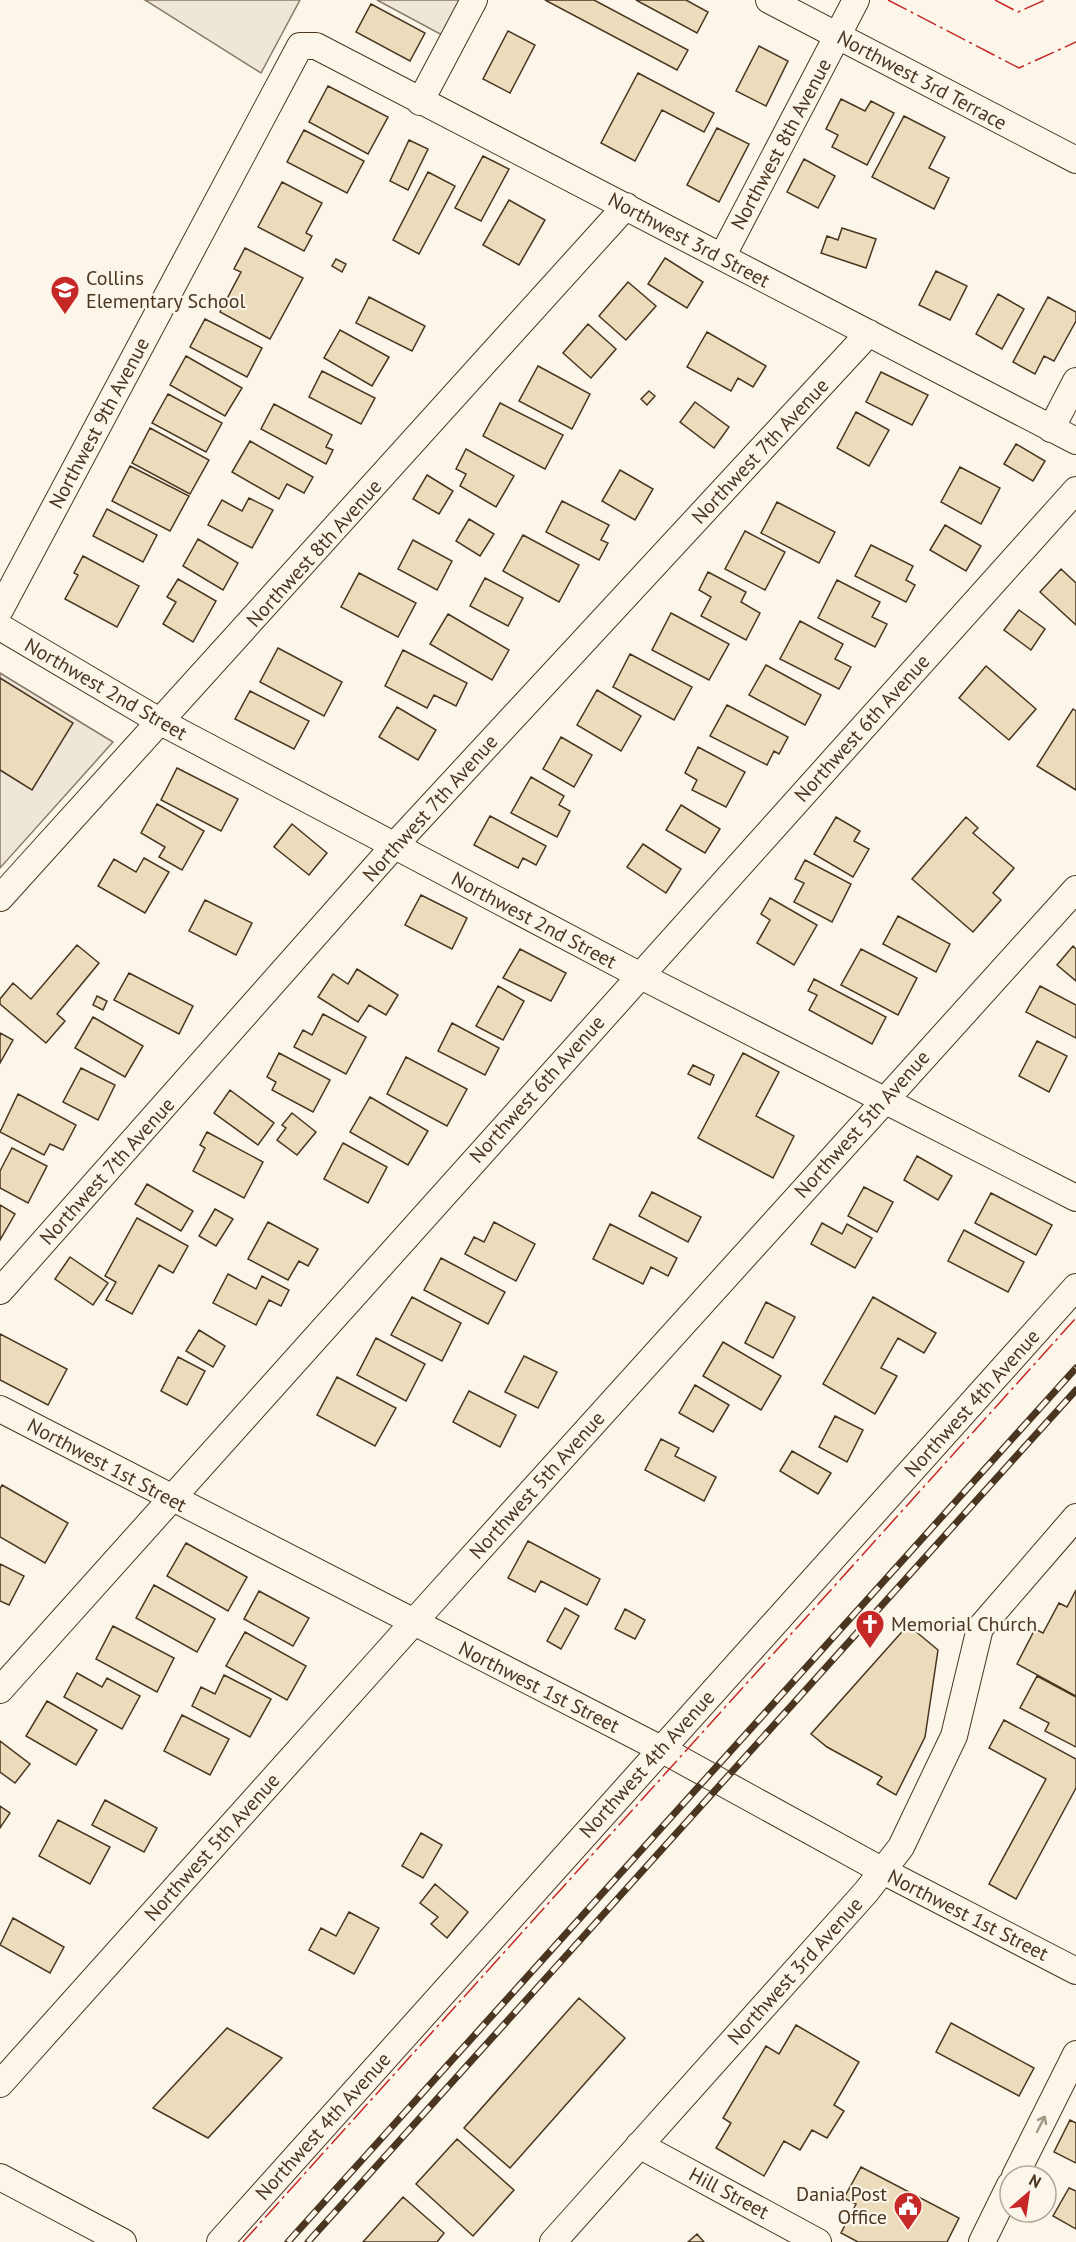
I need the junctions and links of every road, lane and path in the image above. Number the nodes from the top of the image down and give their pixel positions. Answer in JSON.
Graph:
{"nodes":[{"id":1,"x":474,"y":0,"type":"edge"},
{"id":2,"x":769,"y":0,"type":"edge"},
{"id":3,"x":856,"y":0,"type":"edge"},
{"id":4,"x":838,"y":36,"type":"junction"},
{"id":5,"x":300,"y":46,"type":"joint"},
{"id":6,"x":420,"y":102,"type":"junction"},
{"id":7,"x":1076,"y":160,"type":"edge"},
{"id":8,"x":626,"y":206,"type":"junction"},
{"id":9,"x":722,"y":257,"type":"junction"},
{"id":10,"x":869,"y":333,"type":"junction"},
{"id":11,"x":1076,"y":381,"type":"edge"},
{"id":12,"x":1052,"y":429,"type":"junction"},
{"id":13,"x":1076,"y":441,"type":"edge"},
{"id":14,"x":1076,"y":490,"type":"edge"},
{"id":15,"x":0,"y":610,"type":"edge"},
{"id":16,"x":0,"y":627,"type":"edge"},
{"id":17,"x":161,"y":723,"type":"junction"},
{"id":18,"x":394,"y":846,"type":"junction"},
{"id":19,"x":1076,"y":889,"type":"edge"},
{"id":20,"x":0,"y":898,"type":"edge"},
{"id":21,"x":639,"y":975,"type":"junction"},
{"id":22,"x":885,"y":1098,"type":"junction"},
{"id":23,"x":1076,"y":1198,"type":"edge"},
{"id":24,"x":1076,"y":1287,"type":"edge"},
{"id":25,"x":0,"y":1291,"type":"edge"},
{"id":26,"x":0,"y":1408,"type":"edge"},
{"id":27,"x":172,"y":1499,"type":"junction"},
{"id":28,"x":1076,"y":1517,"type":"edge"},
{"id":29,"x":413,"y":1622,"type":"junction"},
{"id":30,"x":0,"y":1690,"type":"edge"},
{"id":31,"x":661,"y":1749,"type":"junction"},
{"id":32,"x":883,"y":1871,"type":"junction"},
{"id":33,"x":1076,"y":1971,"type":"edge"},
{"id":34,"x":1076,"y":2054,"type":"edge"},
{"id":35,"x":0,"y":2084,"type":"edge"},
{"id":36,"x":639,"y":2145,"type":"junction"},
{"id":37,"x":1021,"y":2164,"type":"edge"},
{"id":38,"x":0,"y":2177,"type":"edge"},
{"id":39,"x":998,"y":2209,"type":"edge"},
{"id":40,"x":123,"y":2242,"type":"edge"},
{"id":41,"x":220,"y":2242,"type":"edge"},
{"id":42,"x":553,"y":2242,"type":"edge"},
{"id":43,"x":818,"y":2242,"type":"edge"},
{"id":44,"x":982,"y":2242,"type":"edge"}],
"edges":[{"from":1,"to":6,"type":"street"},
{"from":2,"to":4,"type":"street","name":"Northwest 3rd Terrace"},
{"from":3,"to":4,"type":"street","name":"Northwest 8th Avenue"},
{"from":4,"to":7,"type":"street","name":"Northwest 3rd Terrace"},
{"from":4,"to":9,"type":"street","name":"Northwest 8th Avenue"},
{"from":5,"to":6,"type":"street","name":"Northwest 3rd Street"},
{"from":5,"to":15,"type":"street","name":"Northwest 9th Avenue"},
{"from":6,"to":8,"type":"street","name":"Northwest 3rd Street"},
{"from":8,"to":9,"type":"street","name":"Northwest 3rd Street"},
{"from":8,"to":17,"type":"street","name":"Northwest 8th Avenue"},
{"from":9,"to":10,"type":"street","name":"Northwest 3rd Street"},
{"from":10,"to":12,"type":"street","name":"Northwest 3rd Street"},
{"from":10,"to":18,"type":"street","name":"Northwest 7th Avenue"},
{"from":11,"to":12,"type":"street"},
{"from":12,"to":13,"type":"street","name":"Northwest 3rd Street"},
{"from":14,"to":21,"type":"street","name":"Northwest 6th Avenue"},
{"from":16,"to":17,"type":"street","name":"Northwest 2nd Street"},
{"from":17,"to":18,"type":"street","name":"Northwest 2nd Street"},
{"from":17,"to":20,"type":"street","name":"Northwest 8th Avenue"},
{"from":18,"to":21,"type":"street","name":"Northwest 2nd Street"},
{"from":18,"to":25,"type":"street","name":"Northwest 7th Avenue"},
{"from":19,"to":22,"type":"street","name":"Northwest 5th Avenue"},
{"from":21,"to":22,"type":"street","name":"Northwest 2nd Street"},
{"from":21,"to":27,"type":"street","name":"Northwest 6th Avenue"},
{"from":22,"to":23,"type":"street","name":"Northwest 2nd Street"},
{"from":22,"to":29,"type":"street","name":"Northwest 5th Avenue"},
{"from":24,"to":31,"type":"street","name":"Northwest 4th Avenue"},
{"from":26,"to":27,"type":"street","name":"Northwest 1st Street"},
{"from":27,"to":29,"type":"street","name":"Northwest 1st Street"},
{"from":27,"to":30,"type":"street","name":"Northwest 6th Avenue"},
{"from":28,"to":32,"type":"street","name":"Northwest 3rd Avenue"},
{"from":29,"to":31,"type":"street","name":"Northwest 1st Street"},
{"from":29,"to":35,"type":"street","name":"Northwest 5th Avenue"},
{"from":31,"to":32,"type":"street","name":"Northwest 1st Street"},
{"from":31,"to":41,"type":"street","name":"Northwest 4th Avenue"},
{"from":32,"to":33,"type":"street","name":"Northwest 1st Street"},
{"from":32,"to":36,"type":"street","name":"Northwest 3rd Avenue"},
{"from":37,"to":34,"type":"street","one_way":true},
{"from":36,"to":42,"type":"street","name":"Northwest 3rd Avenue"},
{"from":36,"to":43,"type":"street","name":"Hill Street"},
{"from":38,"to":40,"type":"street"},
{"from":39,"to":44,"type":"street"}]}
